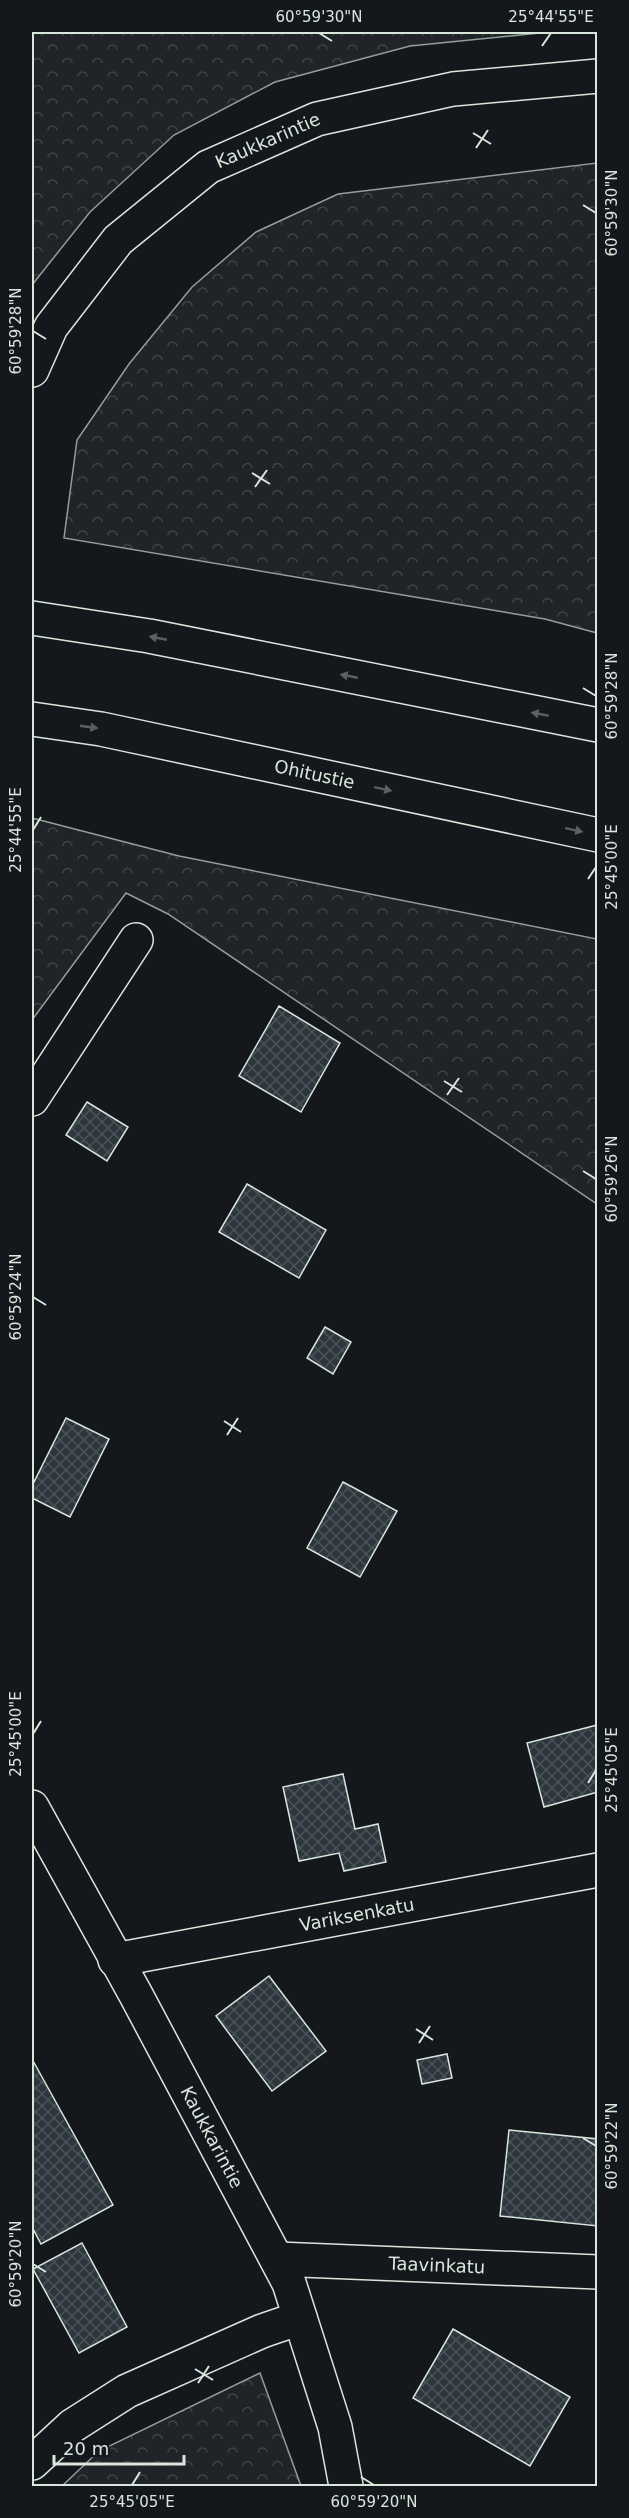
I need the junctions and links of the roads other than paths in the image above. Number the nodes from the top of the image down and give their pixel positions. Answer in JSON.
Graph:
{"nodes":[{"id":1,"x":597,"y":76,"type":"edge"},
{"id":2,"x":32,"y":370,"type":"edge"},
{"id":3,"x":32,"y":618,"type":"edge"},
{"id":4,"x":32,"y":719,"type":"edge"},
{"id":5,"x":597,"y":725,"type":"edge"},
{"id":6,"x":597,"y":835,"type":"edge"},
{"id":7,"x":136,"y":940,"type":"dead end"},
{"id":8,"x":32,"y":1099,"type":"edge"},
{"id":9,"x":32,"y":1807,"type":"edge"},
{"id":10,"x":597,"y":1870,"type":"edge"},
{"id":11,"x":115,"y":1960,"type":"junction"},
{"id":12,"x":277,"y":2259,"type":"junction"},
{"id":13,"x":597,"y":2272,"type":"edge"},
{"id":14,"x":300,"y":2318,"type":"junction"},
{"id":15,"x":32,"y":2463,"type":"edge"},
{"id":16,"x":346,"y":2487,"type":"edge"}],
"edges":[{"from":1,"to":2,"type":"main road","name":"Kaukkarintie"},
{"from":5,"to":3,"type":"main road","one_way":true},
{"from":4,"to":6,"type":"main road","name":"Ohitustie","one_way":true},
{"from":7,"to":8,"type":"main road"},
{"from":9,"to":11,"type":"main road","name":"Kaukkarintie"},
{"from":10,"to":11,"type":"main road","name":"Variksenkatu"},
{"from":11,"to":12,"type":"main road","name":"Kaukkarintie"},
{"from":12,"to":13,"type":"main road","name":"Taavinkatu"},
{"from":12,"to":14,"type":"main road","name":"Kaukkarintie"},
{"from":14,"to":15,"type":"main road"},
{"from":14,"to":16,"type":"main road","name":"Kaukkarintie"}]}
